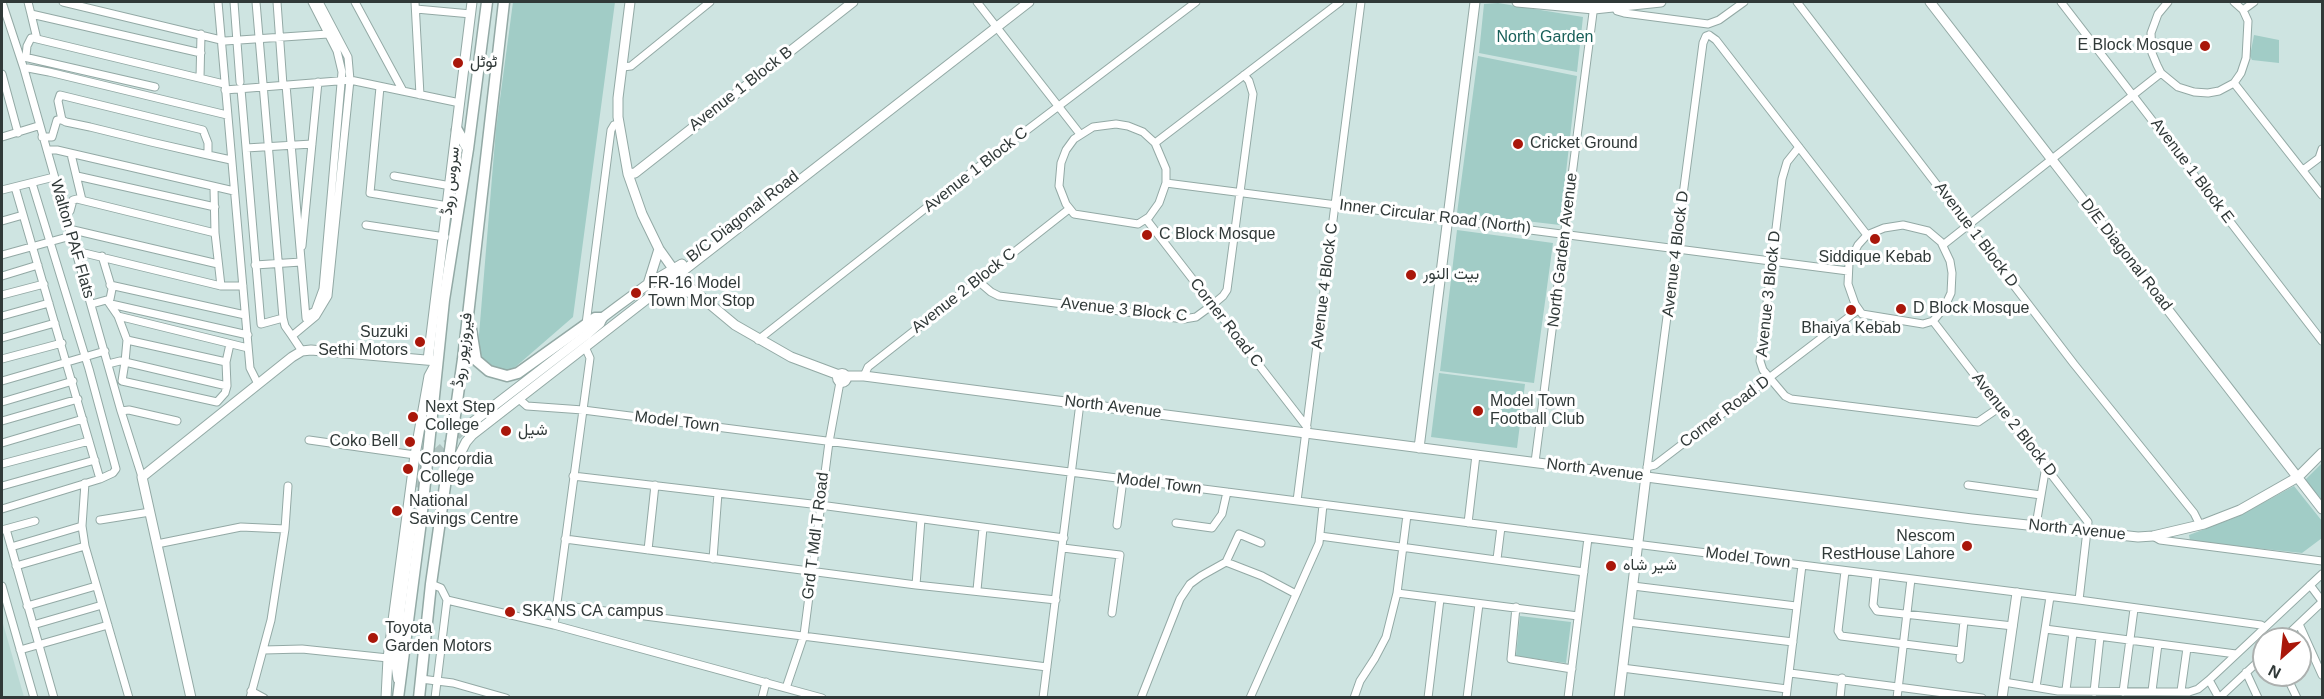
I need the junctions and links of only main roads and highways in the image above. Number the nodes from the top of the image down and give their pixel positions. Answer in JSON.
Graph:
{"nodes":[{"id":1,"x":487,"y":2,"type":"edge"},
{"id":2,"x":504,"y":2,"type":"edge"},
{"id":3,"x":457,"y":130,"type":"road end"},
{"id":4,"x":468,"y":149,"type":"junction"},
{"id":5,"x":469,"y":299,"type":"junction"},
{"id":6,"x":602,"y":318,"type":"road end"},
{"id":7,"x":398,"y":698,"type":"edge"},
{"id":8,"x":419,"y":698,"type":"edge"}],
"edges":[{"from":1,"to":4,"type":"main road","name":"فیروزپور روڈ"},
{"from":2,"to":5,"type":"main road","name":"فیروزپور روڈ"},
{"from":3,"to":4,"type":"main road"},
{"from":4,"to":7,"type":"main road","name":"فیروزپور روڈ"},
{"from":5,"to":6,"type":"main road"},
{"from":5,"to":8,"type":"main road","name":"فیروزپور روڈ"}]}
